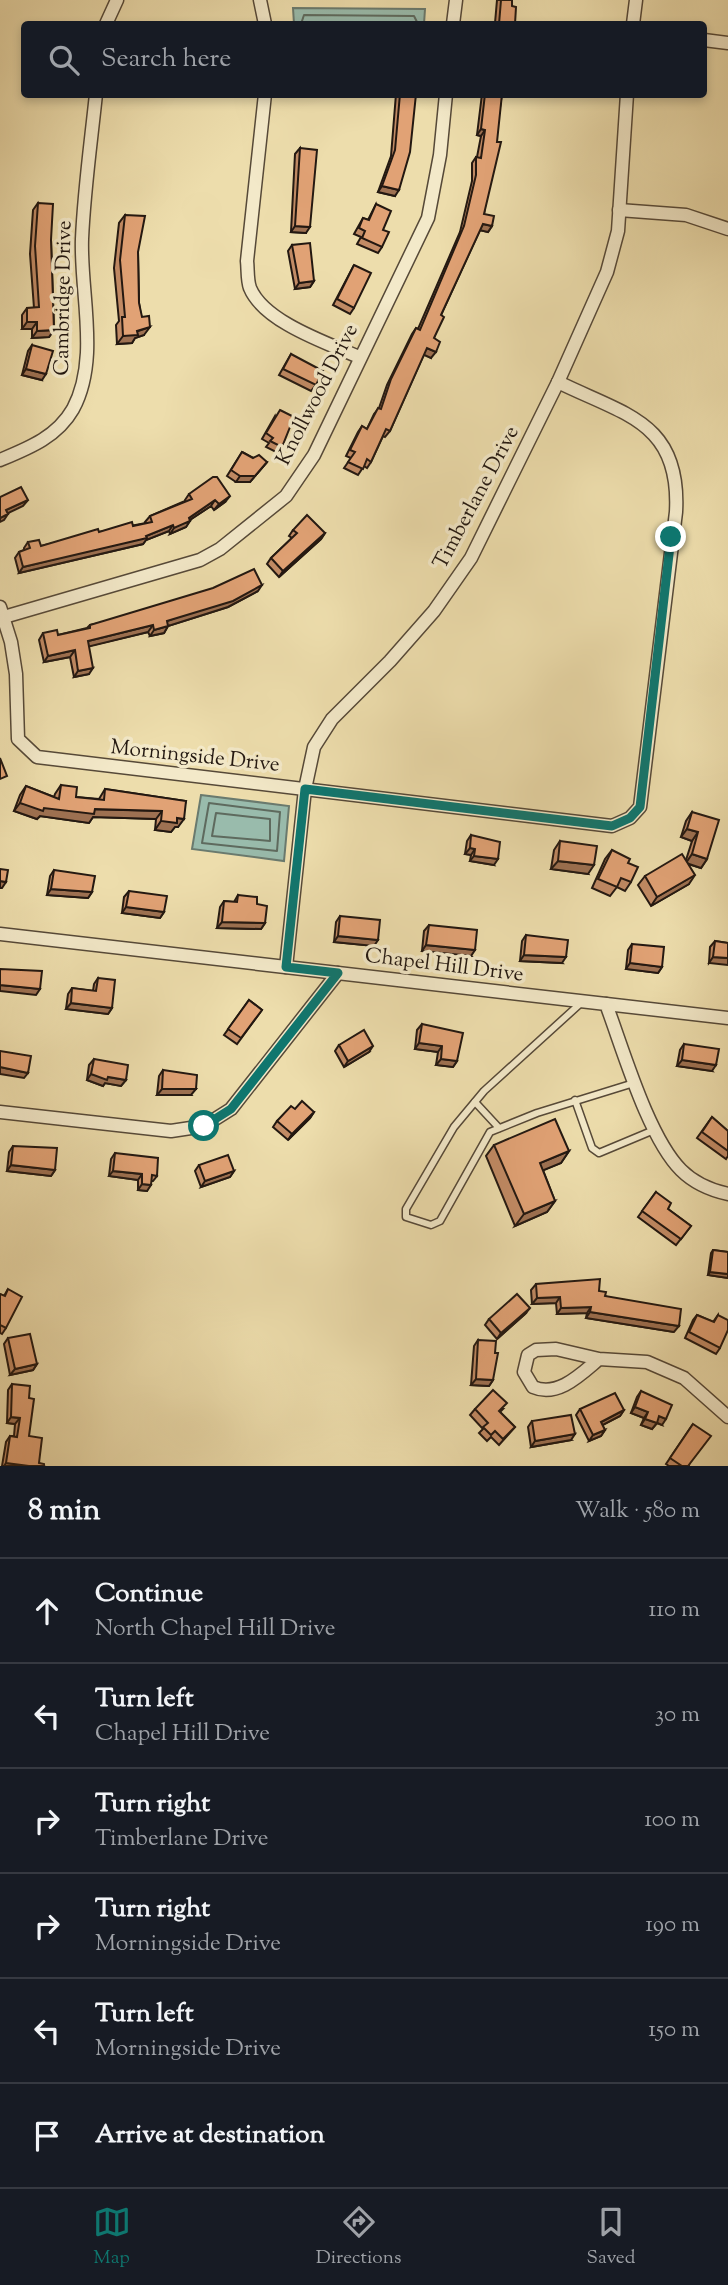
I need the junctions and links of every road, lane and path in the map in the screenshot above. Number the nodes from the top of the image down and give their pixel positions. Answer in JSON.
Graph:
{"nodes":[{"id":1,"x":117,"y":0,"type":"edge"},
{"id":2,"x":260,"y":0,"type":"edge"},
{"id":3,"x":456,"y":0,"type":"edge"},
{"id":4,"x":636,"y":0,"type":"edge"},
{"id":5,"x":107,"y":21,"type":"edge"},
{"id":6,"x":264,"y":21,"type":"edge"},
{"id":7,"x":453,"y":21,"type":"edge"},
{"id":8,"x":634,"y":21,"type":"edge"},
{"id":9,"x":707,"y":40,"type":"edge"},
{"id":10,"x":728,"y":43,"type":"edge"},
{"id":11,"x":96,"y":98,"type":"edge"},
{"id":12,"x":265,"y":98,"type":"edge"},
{"id":13,"x":446,"y":98,"type":"edge"},
{"id":14,"x":627,"y":98,"type":"edge"},
{"id":15,"x":619,"y":210,"type":"junction"},
{"id":16,"x":728,"y":229,"type":"edge"},
{"id":17,"x":359,"y":357,"type":"junction"},
{"id":18,"x":558,"y":382,"type":"junction"},
{"id":19,"x":0,"y":460,"type":"edge"},
{"id":20,"x":2,"y":612,"type":"edge"},
{"id":21,"x":305,"y":789,"type":"junction"},
{"id":22,"x":0,"y":934,"type":"edge"},
{"id":23,"x":286,"y":967,"type":"junction"},
{"id":24,"x":338,"y":973,"type":"junction"},
{"id":25,"x":583,"y":1001,"type":"junction"},
{"id":26,"x":606,"y":1004,"type":"junction"},
{"id":27,"x":728,"y":1018,"type":"edge"},
{"id":28,"x":636,"y":1083,"type":"junction"},
{"id":29,"x":575,"y":1100,"type":"junction"},
{"id":30,"x":475,"y":1102,"type":"junction"},
{"id":31,"x":0,"y":1112,"type":"edge"},
{"id":32,"x":499,"y":1128,"type":"junction"},
{"id":33,"x":656,"y":1129,"type":"junction"},
{"id":34,"x":728,"y":1194,"type":"edge"},
{"id":35,"x":599,"y":1359,"type":"junction"},
{"id":36,"x":728,"y":1417,"type":"edge"}],
"edges":[{"from":1,"to":5,"type":"street"},
{"from":2,"to":6,"type":"street"},
{"from":3,"to":7,"type":"street"},
{"from":4,"to":8,"type":"street"},
{"from":9,"to":10,"type":"street"},
{"from":11,"to":19,"type":"street","name":"Cambridge Drive"},
{"from":12,"to":17,"type":"street"},
{"from":13,"to":17,"type":"street","name":"Knollwood Drive"},
{"from":14,"to":15,"type":"street","name":"Timberlane Drive"},
{"from":15,"to":16,"type":"street"},
{"from":15,"to":18,"type":"street","name":"Timberlane Drive"},
{"from":17,"to":20,"type":"street","name":"Knollwood Drive"},
{"from":18,"to":21,"type":"street","name":"Timberlane Drive"},
{"from":18,"to":21,"type":"street","name":"Morningside Drive"},
{"from":20,"to":21,"type":"street","name":"Morningside Drive"},
{"from":21,"to":23,"type":"street","name":"Timberlane Drive"},
{"from":22,"to":23,"type":"street","name":"Chapel Hill Drive"},
{"from":23,"to":24,"type":"street","name":"Chapel Hill Drive"},
{"from":24,"to":25,"type":"street","name":"Chapel Hill Drive"},
{"from":24,"to":31,"type":"street"},
{"from":25,"to":26,"type":"street","name":"Chapel Hill Drive"},
{"from":25,"to":30,"type":"lane"},
{"from":26,"to":27,"type":"street","name":"Chapel Hill Drive"},
{"from":26,"to":28,"type":"street"},
{"from":28,"to":29,"type":"lane"},
{"from":28,"to":33,"type":"street"},
{"from":29,"to":32,"type":"lane"},
{"from":29,"to":33,"type":"lane"},
{"from":30,"to":32,"type":"lane"},
{"from":30,"to":32,"type":"lane"},
{"from":33,"to":34,"type":"street"},
{"from":35,"to":35,"type":"street"},
{"from":35,"to":36,"type":"street"}]}
